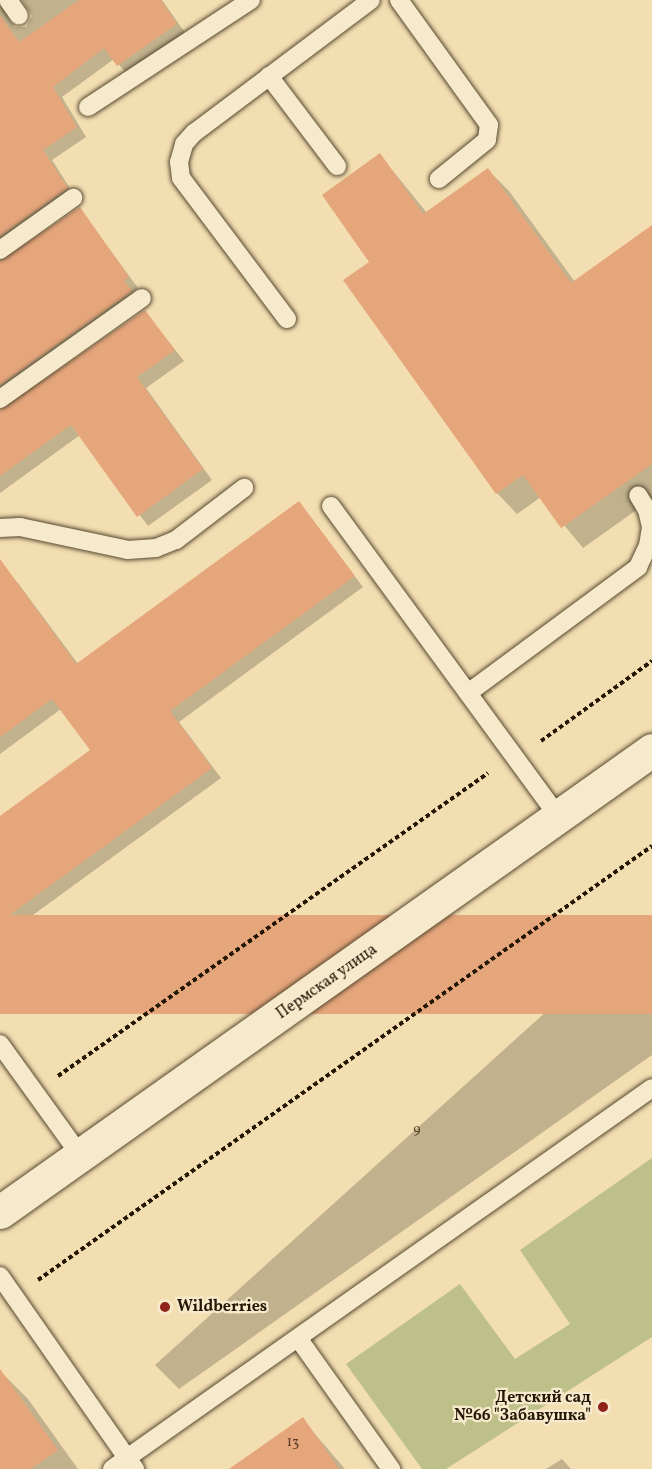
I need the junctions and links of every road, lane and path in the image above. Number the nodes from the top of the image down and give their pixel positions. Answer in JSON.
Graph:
{"nodes":[{"id":1,"x":8,"y":0,"type":"edge"},
{"id":2,"x":251,"y":0,"type":"edge"},
{"id":3,"x":371,"y":0,"type":"edge"},
{"id":4,"x":399,"y":0,"type":"edge"},
{"id":5,"x":19,"y":16,"type":"dead end"},
{"id":6,"x":269,"y":76,"type":"junction"},
{"id":7,"x":88,"y":107,"type":"dead end"},
{"id":8,"x":337,"y":166,"type":"dead end"},
{"id":9,"x":439,"y":179,"type":"dead end"},
{"id":10,"x":73,"y":198,"type":"dead end"},
{"id":11,"x":0,"y":250,"type":"edge"},
{"id":12,"x":142,"y":298,"type":"dead end"},
{"id":13,"x":287,"y":319,"type":"dead end"},
{"id":14,"x":0,"y":399,"type":"edge"},
{"id":15,"x":244,"y":488,"type":"dead end"},
{"id":16,"x":638,"y":495,"type":"dead end"},
{"id":17,"x":331,"y":506,"type":"dead end"},
{"id":18,"x":0,"y":528,"type":"edge"},
{"id":19,"x":652,"y":661,"type":"edge"},
{"id":20,"x":468,"y":693,"type":"junction"},
{"id":21,"x":652,"y":750,"type":"edge"},
{"id":22,"x":515,"y":757,"type":"junction"},
{"id":23,"x":559,"y":816,"type":"junction"},
{"id":24,"x":652,"y":846,"type":"edge"},
{"id":25,"x":0,"y":1044,"type":"edge"},
{"id":26,"x":652,"y":1088,"type":"edge"},
{"id":27,"x":34,"y":1092,"type":"junction"},
{"id":28,"x":80,"y":1155,"type":"junction"},
{"id":29,"x":1,"y":1209,"type":"edge"},
{"id":30,"x":0,"y":1276,"type":"edge"},
{"id":31,"x":14,"y":1296,"type":"junction"},
{"id":32,"x":298,"y":1338,"type":"junction"},
{"id":33,"x":131,"y":1464,"type":"edge"},
{"id":34,"x":112,"y":1469,"type":"edge"},
{"id":35,"x":391,"y":1469,"type":"edge"}],
"edges":[{"from":1,"to":5,"type":"lane"},
{"from":2,"to":7,"type":"lane"},
{"from":3,"to":6,"type":"lane"},
{"from":4,"to":9,"type":"lane"},
{"from":6,"to":8,"type":"lane"},
{"from":6,"to":13,"type":"lane"},
{"from":10,"to":11,"type":"lane"},
{"from":12,"to":14,"type":"lane"},
{"from":15,"to":18,"type":"lane"},
{"from":16,"to":20,"type":"lane"},
{"from":17,"to":20,"type":"lane"},
{"from":19,"to":22,"type":"path"},
{"from":20,"to":22,"type":"lane"},
{"from":21,"to":23,"type":"street","name":"Пермская улица"},
{"from":22,"to":23,"type":"lane"},
{"from":22,"to":27,"type":"path"},
{"from":23,"to":28,"type":"street","name":"Пермская улица"},
{"from":24,"to":31,"type":"path"},
{"from":25,"to":27,"type":"lane"},
{"from":26,"to":32,"type":"lane"},
{"from":27,"to":28,"type":"lane"},
{"from":28,"to":29,"type":"street","name":"Пермская улица"},
{"from":30,"to":31,"type":"lane"},
{"from":31,"to":33,"type":"lane"},
{"from":32,"to":33,"type":"lane"},
{"from":32,"to":35,"type":"lane"},
{"from":33,"to":34,"type":"lane"}]}
